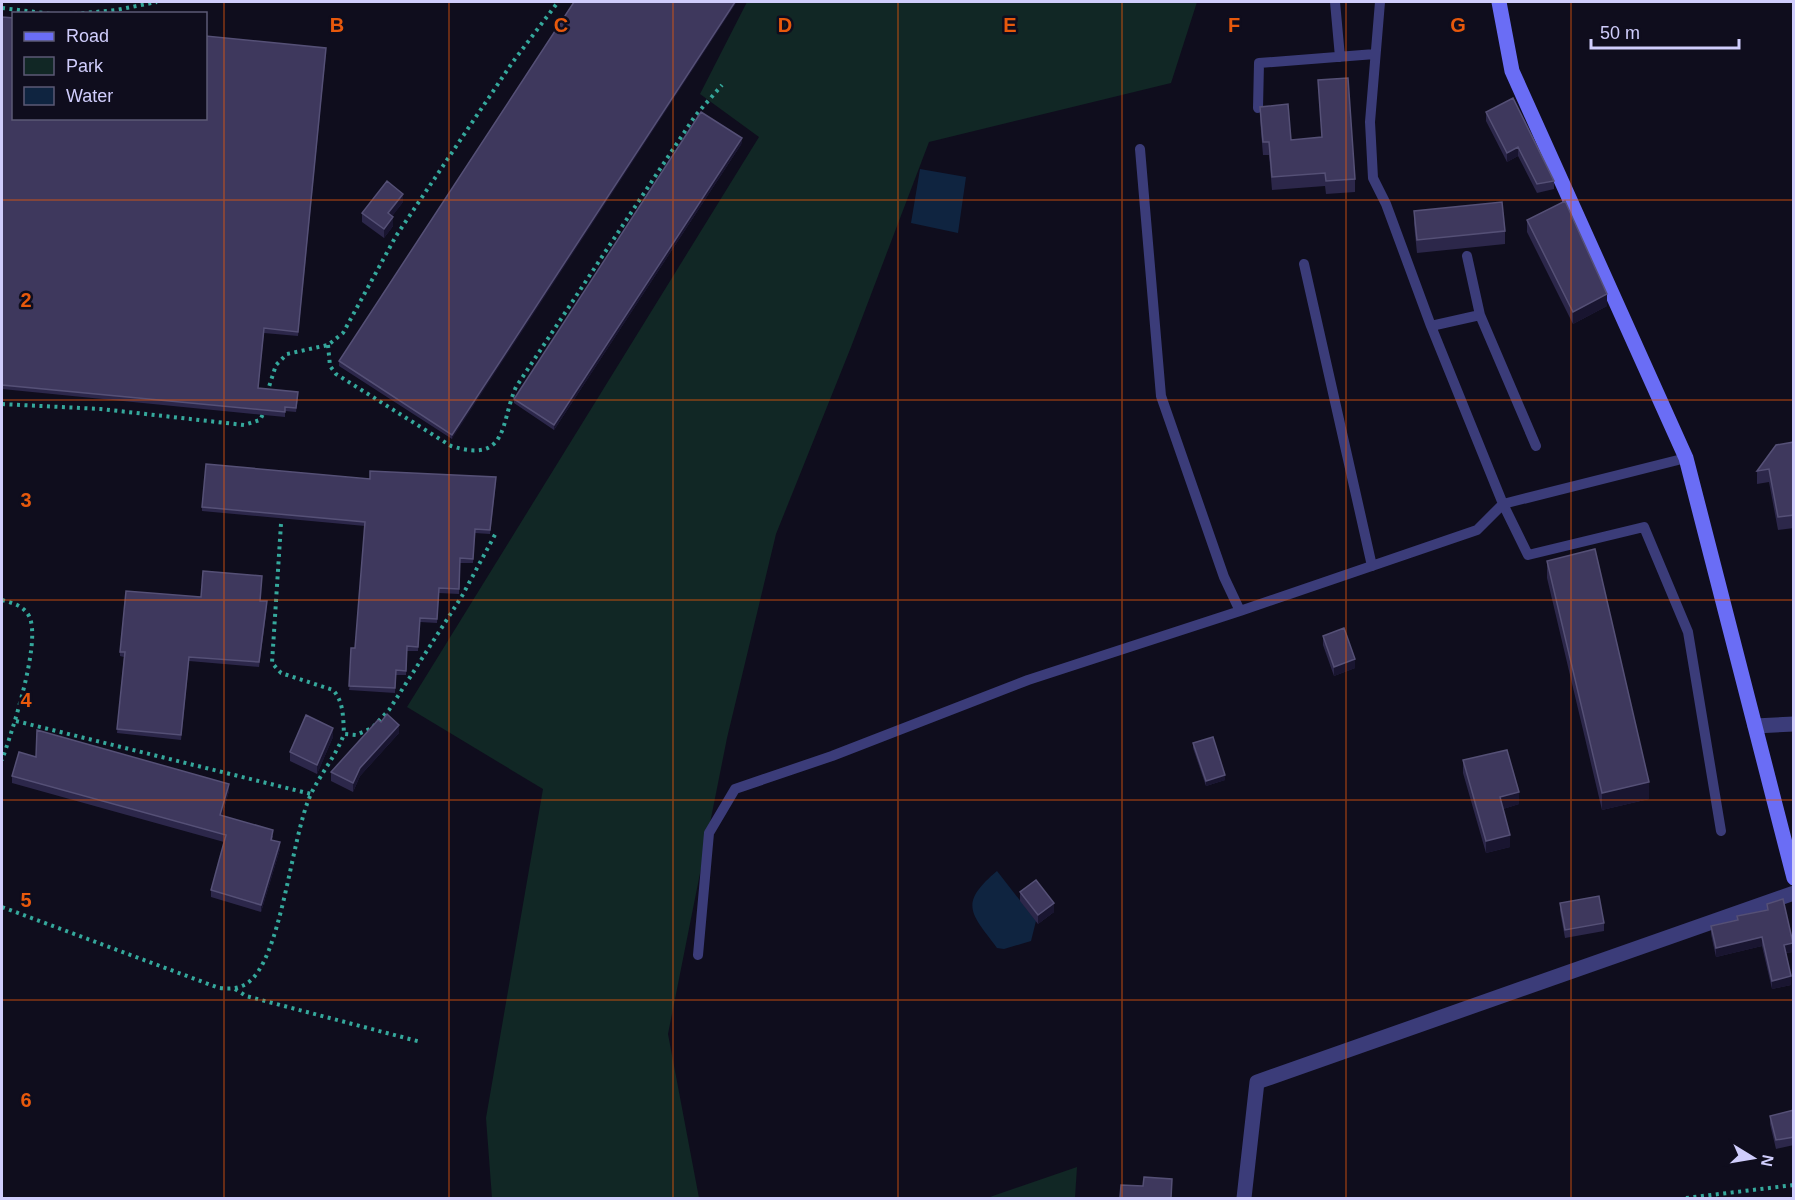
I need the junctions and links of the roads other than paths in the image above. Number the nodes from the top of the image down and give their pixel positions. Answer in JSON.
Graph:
{"nodes":[{"id":1,"x":1335,"y":2,"type":"edge"},
{"id":2,"x":1380,"y":2,"type":"edge"},
{"id":3,"x":1499,"y":2,"type":"edge"},
{"id":4,"x":1375,"y":54,"type":"junction"},
{"id":5,"x":1340,"y":57,"type":"junction"},
{"id":6,"x":1258,"y":108,"type":"edge"},
{"id":7,"x":1140,"y":150,"type":"dead end"},
{"id":8,"x":1467,"y":256,"type":"dead end"},
{"id":9,"x":1304,"y":264,"type":"dead end"},
{"id":10,"x":1480,"y":315,"type":"junction"},
{"id":11,"x":1431,"y":326,"type":"junction"},
{"id":12,"x":1536,"y":446,"type":"dead end"},
{"id":13,"x":1686,"y":458,"type":"junction"},
{"id":14,"x":1503,"y":504,"type":"junction"},
{"id":15,"x":1372,"y":566,"type":"junction"},
{"id":16,"x":1240,"y":611,"type":"junction"},
{"id":17,"x":1794,"y":724,"type":"edge"},
{"id":18,"x":1755,"y":726,"type":"junction"},
{"id":19,"x":1721,"y":831,"type":"dead end"},
{"id":20,"x":1794,"y":878,"type":"edge"},
{"id":21,"x":1794,"y":893,"type":"edge"},
{"id":22,"x":698,"y":955,"type":"dead end"},
{"id":23,"x":1244,"y":1198,"type":"edge"}],
"edges":[{"from":1,"to":5,"type":"lane"},
{"from":2,"to":4,"type":"lane"},
{"from":3,"to":13,"type":"main road"},
{"from":4,"to":5,"type":"lane"},
{"from":4,"to":11,"type":"lane"},
{"from":5,"to":6,"type":"lane"},
{"from":7,"to":16,"type":"lane"},
{"from":8,"to":10,"type":"lane"},
{"from":9,"to":15,"type":"lane"},
{"from":10,"to":11,"type":"lane"},
{"from":10,"to":12,"type":"lane"},
{"from":11,"to":14,"type":"lane"},
{"from":13,"to":14,"type":"lane"},
{"from":13,"to":18,"type":"main road"},
{"from":14,"to":15,"type":"lane"},
{"from":14,"to":19,"type":"lane"},
{"from":15,"to":16,"type":"lane"},
{"from":16,"to":22,"type":"lane"},
{"from":17,"to":18,"type":"street"},
{"from":18,"to":20,"type":"main road"},
{"from":21,"to":23,"type":"street"}]}
